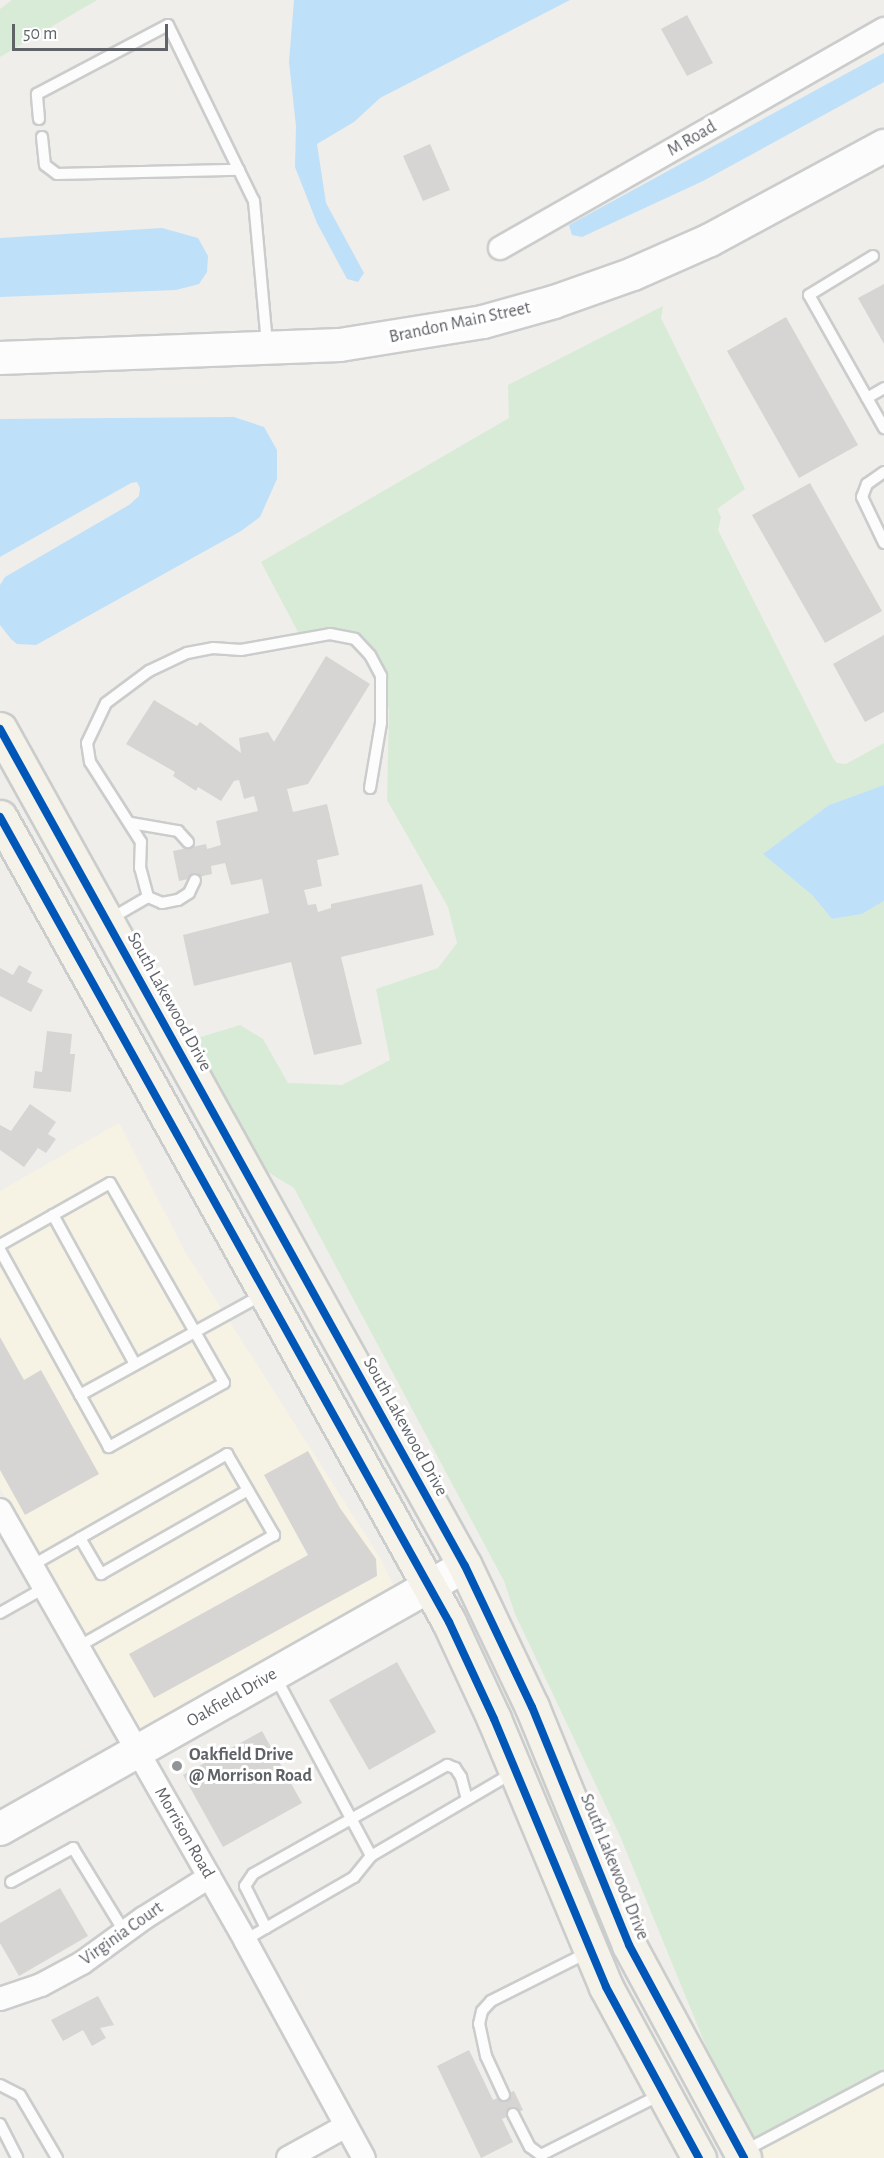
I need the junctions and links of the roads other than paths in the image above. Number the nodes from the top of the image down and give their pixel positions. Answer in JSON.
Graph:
{"nodes":[{"id":1,"x":884,"y":29,"type":"edge"},
{"id":2,"x":39,"y":119,"type":"dead end"},
{"id":3,"x":42,"y":138,"type":"dead end"},
{"id":4,"x":884,"y":146,"type":"edge"},
{"id":5,"x":238,"y":170,"type":"junction"},
{"id":6,"x":500,"y":248,"type":"dead end"},
{"id":7,"x":873,"y":256,"type":"dead end"},
{"id":8,"x":268,"y":350,"type":"junction"},
{"id":9,"x":0,"y":358,"type":"edge"},
{"id":10,"x":884,"y":388,"type":"edge"},
{"id":11,"x":867,"y":398,"type":"junction"},
{"id":12,"x":884,"y":428,"type":"edge"},
{"id":13,"x":884,"y":472,"type":"edge"},
{"id":14,"x":884,"y":543,"type":"edge"},
{"id":15,"x":0,"y":729,"type":"edge"},
{"id":16,"x":370,"y":788,"type":"dead end"},
{"id":17,"x":0,"y":818,"type":"edge"},
{"id":18,"x":131,"y":823,"type":"junction"},
{"id":19,"x":188,"y":842,"type":"dead end"},
{"id":20,"x":195,"y":880,"type":"dead end"},
{"id":21,"x":148,"y":897,"type":"junction"},
{"id":22,"x":107,"y":921,"type":"junction"},
{"id":23,"x":53,"y":1215,"type":"junction"},
{"id":24,"x":0,"y":1245,"type":"edge"},
{"id":25,"x":0,"y":1250,"type":"edge"},
{"id":26,"x":265,"y":1293,"type":"junction"},
{"id":27,"x":195,"y":1332,"type":"junction"},
{"id":28,"x":135,"y":1364,"type":"junction"},
{"id":29,"x":80,"y":1395,"type":"junction"},
{"id":30,"x":248,"y":1490,"type":"junction"},
{"id":31,"x":0,"y":1510,"type":"edge"},
{"id":32,"x":80,"y":1538,"type":"junction"},
{"id":33,"x":32,"y":1566,"type":"junction"},
{"id":34,"x":465,"y":1566,"type":"junction"},
{"id":35,"x":429,"y":1586,"type":"junction"},
{"id":36,"x":44,"y":1588,"type":"junction"},
{"id":37,"x":0,"y":1613,"type":"edge"},
{"id":38,"x":78,"y":1647,"type":"junction"},
{"id":39,"x":274,"y":1674,"type":"junction"},
{"id":40,"x":137,"y":1752,"type":"junction"},
{"id":41,"x":514,"y":1772,"type":"junction"},
{"id":42,"x":467,"y":1799,"type":"junction"},
{"id":43,"x":352,"y":1821,"type":"junction"},
{"id":44,"x":0,"y":1829,"type":"edge"},
{"id":45,"x":371,"y":1856,"type":"junction"},
{"id":46,"x":209,"y":1877,"type":"junction"},
{"id":47,"x":11,"y":1882,"type":"dead end"},
{"id":48,"x":266,"y":1928,"type":"junction"},
{"id":49,"x":125,"y":1933,"type":"junction"},
{"id":50,"x":245,"y":1940,"type":"junction"},
{"id":51,"x":590,"y":1951,"type":"junction"},
{"id":52,"x":0,"y":1999,"type":"edge"},
{"id":53,"x":884,"y":2077,"type":"edge"},
{"id":54,"x":0,"y":2085,"type":"edge"},
{"id":55,"x":663,"y":2094,"type":"junction"},
{"id":56,"x":504,"y":2095,"type":"dead end"},
{"id":57,"x":513,"y":2114,"type":"dead end"},
{"id":58,"x":0,"y":2124,"type":"edge"},
{"id":59,"x":346,"y":2126,"type":"junction"},
{"id":60,"x":742,"y":2155,"type":"edge"},
{"id":61,"x":539,"y":2156,"type":"edge"},
{"id":62,"x":17,"y":2158,"type":"edge"},
{"id":63,"x":57,"y":2158,"type":"edge"},
{"id":64,"x":288,"y":2158,"type":"edge"},
{"id":65,"x":364,"y":2158,"type":"edge"},
{"id":66,"x":699,"y":2158,"type":"edge"}],
"edges":[{"from":1,"to":6,"type":"street","name":"M Road"},
{"from":2,"to":5,"type":"lane"},
{"from":3,"to":5,"type":"lane"},
{"from":4,"to":8,"type":"street","name":"Brandon Main Street"},
{"from":5,"to":8,"type":"lane"},
{"from":7,"to":11,"type":"lane"},
{"from":8,"to":9,"type":"street","name":"Brandon Main Street"},
{"from":10,"to":11,"type":"lane"},
{"from":11,"to":12,"type":"lane"},
{"from":13,"to":14,"type":"lane"},
{"from":15,"to":22,"type":"main road","name":"South Lakewood Drive"},
{"from":16,"to":18,"type":"lane"},
{"from":17,"to":26,"type":"main road"},
{"from":18,"to":19,"type":"lane"},
{"from":18,"to":21,"type":"lane"},
{"from":20,"to":21,"type":"lane"},
{"from":21,"to":22,"type":"lane"},
{"from":22,"to":34,"type":"main road","name":"South Lakewood Drive"},
{"from":23,"to":24,"type":"lane"},
{"from":23,"to":27,"type":"lane"},
{"from":23,"to":28,"type":"lane"},
{"from":25,"to":29,"type":"lane"},
{"from":26,"to":27,"type":"lane"},
{"from":26,"to":35,"type":"main road"},
{"from":27,"to":28,"type":"lane"},
{"from":27,"to":29,"type":"lane"},
{"from":28,"to":29,"type":"lane"},
{"from":30,"to":32,"type":"lane"},
{"from":30,"to":32,"type":"lane"},
{"from":30,"to":38,"type":"lane"},
{"from":31,"to":33,"type":"street","name":"Morrison Road"},
{"from":32,"to":33,"type":"lane"},
{"from":33,"to":36,"type":"street","name":"Morrison Road"},
{"from":34,"to":35,"type":"street","name":"Oakfield Drive"},
{"from":34,"to":60,"type":"main road","name":"South Lakewood Drive"},
{"from":35,"to":39,"type":"street","name":"Oakfield Drive"},
{"from":35,"to":41,"type":"main road"},
{"from":36,"to":37,"type":"lane"},
{"from":36,"to":38,"type":"street","name":"Morrison Road"},
{"from":38,"to":40,"type":"street","name":"Morrison Road"},
{"from":39,"to":40,"type":"street","name":"Oakfield Drive"},
{"from":39,"to":43,"type":"lane"},
{"from":40,"to":44,"type":"street","name":"Oakfield Drive"},
{"from":40,"to":46,"type":"street","name":"Morrison Road"},
{"from":41,"to":42,"type":"lane"},
{"from":41,"to":51,"type":"main road"},
{"from":42,"to":43,"type":"lane"},
{"from":42,"to":45,"type":"lane"},
{"from":43,"to":45,"type":"lane"},
{"from":43,"to":48,"type":"lane"},
{"from":45,"to":48,"type":"lane"},
{"from":46,"to":49,"type":"street","name":"Virginia Court"},
{"from":46,"to":50,"type":"street","name":"Morrison Road"},
{"from":47,"to":49,"type":"lane"},
{"from":48,"to":50,"type":"lane"},
{"from":49,"to":52,"type":"street","name":"Virginia Court"},
{"from":50,"to":59,"type":"street","name":"Morrison Road"},
{"from":51,"to":55,"type":"main road"},
{"from":51,"to":56,"type":"lane"},
{"from":53,"to":60,"type":"lane"},
{"from":54,"to":63,"type":"lane"},
{"from":55,"to":61,"type":"lane"},
{"from":55,"to":66,"type":"main road"},
{"from":57,"to":61,"type":"lane"},
{"from":58,"to":62,"type":"lane"},
{"from":59,"to":64,"type":"street"},
{"from":59,"to":65,"type":"street","name":"Morrison Road"}]}
